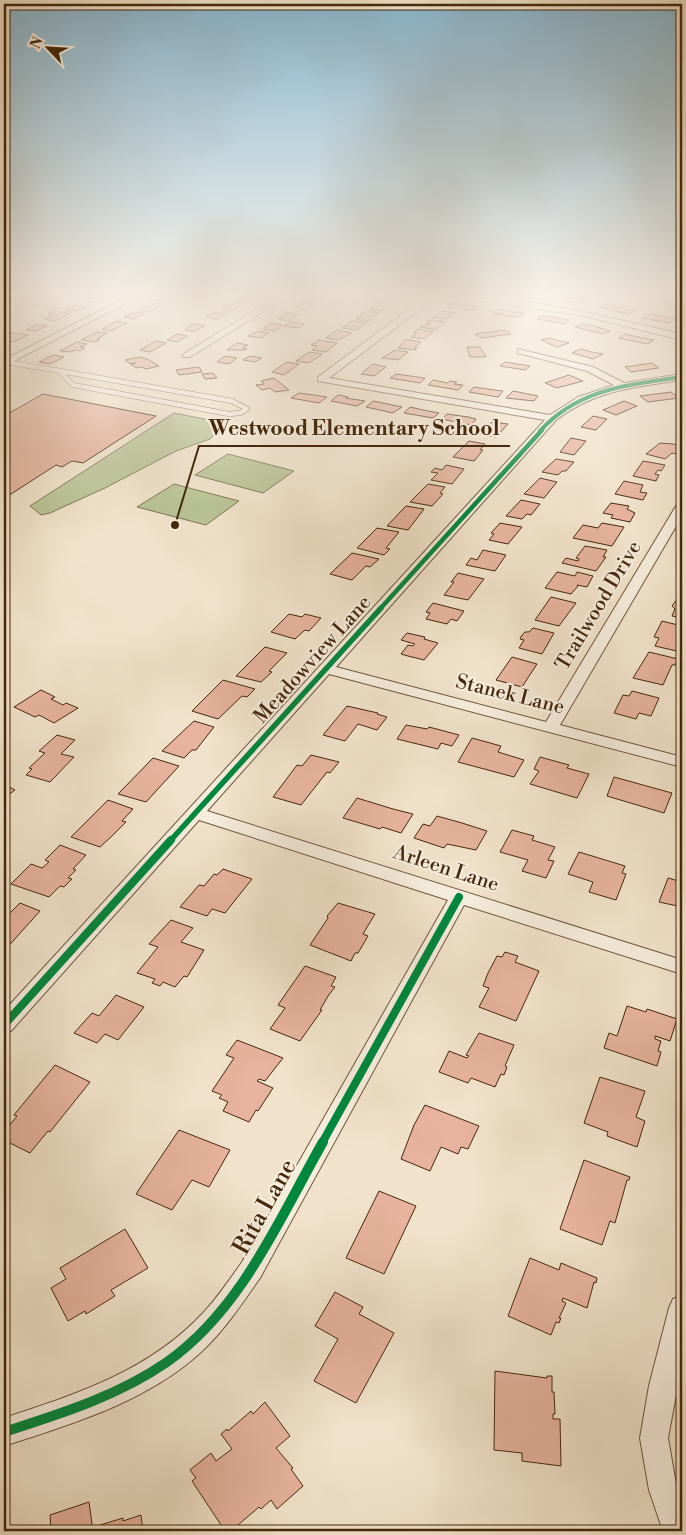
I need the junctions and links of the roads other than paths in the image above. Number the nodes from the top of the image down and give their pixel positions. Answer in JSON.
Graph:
{"nodes":[{"id":1,"x":21,"y":365,"type":"edge"},
{"id":2,"x":340,"y":365,"type":"edge"},
{"id":3,"x":571,"y":365,"type":"edge"},
{"id":4,"x":60,"y":371,"type":"junction"},
{"id":5,"x":682,"y":378,"type":"edge"},
{"id":6,"x":622,"y":386,"type":"junction"},
{"id":7,"x":552,"y":418,"type":"junction"},
{"id":8,"x":682,"y":506,"type":"edge"},
{"id":9,"x":326,"y":670,"type":"junction"},
{"id":10,"x":551,"y":728,"type":"junction"},
{"id":11,"x":682,"y":762,"type":"edge"},
{"id":12,"x":196,"y":814,"type":"junction"},
{"id":13,"x":459,"y":897,"type":"junction"},
{"id":14,"x":682,"y":967,"type":"edge"},
{"id":15,"x":4,"y":1025,"type":"edge"},
{"id":16,"x":682,"y":1308,"type":"edge"},
{"id":17,"x":4,"y":1432,"type":"edge"},
{"id":18,"x":678,"y":1531,"type":"edge"}],
"edges":[{"from":1,"to":4,"type":"lane"},
{"from":2,"to":7,"type":"street"},
{"from":3,"to":6,"type":"street"},
{"from":4,"to":4,"type":"lane"},
{"from":5,"to":6,"type":"street","name":"Meadowview Lane"},
{"from":6,"to":7,"type":"street","name":"Meadowview Lane"},
{"from":7,"to":9,"type":"street","name":"Meadowview Lane"},
{"from":8,"to":10,"type":"street","name":"Trailwood Drive"},
{"from":9,"to":10,"type":"street","name":"Stanek Lane"},
{"from":9,"to":12,"type":"street","name":"Meadowview Lane"},
{"from":10,"to":11,"type":"street","name":"Stanek Lane"},
{"from":12,"to":13,"type":"street","name":"Arleen Lane"},
{"from":12,"to":15,"type":"street","name":"Meadowview Lane"},
{"from":13,"to":14,"type":"street","name":"Arleen Lane"},
{"from":13,"to":17,"type":"street","name":"Rita Lane"},
{"from":16,"to":18,"type":"street"}]}
